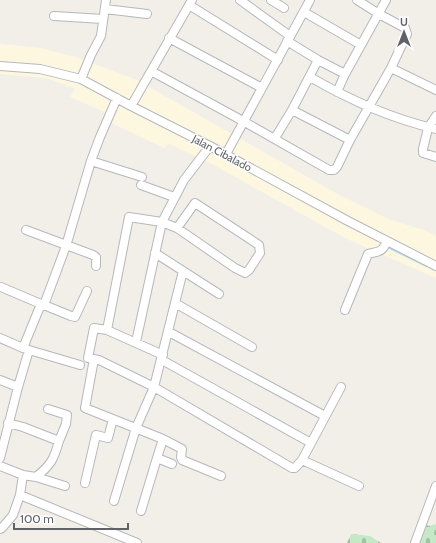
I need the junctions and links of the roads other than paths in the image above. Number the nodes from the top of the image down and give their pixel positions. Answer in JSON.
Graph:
{"nodes":[{"id":1,"x":106,"y":0,"type":"edge"},
{"id":2,"x":240,"y":0,"type":"edge"},
{"id":3,"x":271,"y":0,"type":"edge"},
{"id":4,"x":310,"y":0,"type":"edge"},
{"id":5,"x":357,"y":0,"type":"edge"},
{"id":6,"x":386,"y":0,"type":"edge"},
{"id":7,"x":190,"y":2,"type":"edge"},
{"id":8,"x":284,"y":8,"type":"dead end"},
{"id":9,"x":105,"y":9,"type":"junction"},
{"id":10,"x":304,"y":12,"type":"junction"},
{"id":11,"x":147,"y":14,"type":"dead end"},
{"id":12,"x":378,"y":14,"type":"junction"},
{"id":13,"x":54,"y":16,"type":"dead end"},
{"id":14,"x":103,"y":19,"type":"junction"},
{"id":15,"x":170,"y":38,"type":"junction"},
{"id":16,"x":289,"y":38,"type":"junction"},
{"id":17,"x":361,"y":45,"type":"junction"},
{"id":18,"x":278,"y":60,"type":"junction"},
{"id":19,"x":318,"y":60,"type":"junction"},
{"id":20,"x":0,"y":66,"type":"edge"},
{"id":21,"x":391,"y":68,"type":"junction"},
{"id":22,"x":151,"y":72,"type":"junction"},
{"id":23,"x":345,"y":74,"type":"junction"},
{"id":24,"x":310,"y":77,"type":"junction"},
{"id":25,"x":81,"y":79,"type":"junction"},
{"id":26,"x":262,"y":88,"type":"junction"},
{"id":27,"x":436,"y":89,"type":"edge"},
{"id":28,"x":337,"y":92,"type":"junction"},
{"id":29,"x":115,"y":103,"type":"junction"},
{"id":30,"x":131,"y":106,"type":"junction"},
{"id":31,"x":369,"y":107,"type":"junction"},
{"id":32,"x":292,"y":110,"type":"junction"},
{"id":33,"x":436,"y":116,"type":"edge"},
{"id":34,"x":243,"y":121,"type":"junction"},
{"id":35,"x":432,"y":129,"type":"edge"},
{"id":36,"x":274,"y":138,"type":"junction"},
{"id":37,"x":350,"y":140,"type":"junction"},
{"id":38,"x":210,"y":146,"type":"junction"},
{"id":39,"x":226,"y":154,"type":"junction"},
{"id":40,"x":436,"y":157,"type":"edge"},
{"id":41,"x":91,"y":161,"type":"junction"},
{"id":42,"x":174,"y":197,"type":"junction"},
{"id":43,"x":162,"y":222,"type":"junction"},
{"id":44,"x":176,"y":228,"type":"junction"},
{"id":45,"x":26,"y":230,"type":"dead end"},
{"id":46,"x":385,"y":245,"type":"junction"},
{"id":47,"x":66,"y":246,"type":"junction"},
{"id":48,"x":155,"y":253,"type":"junction"},
{"id":49,"x":96,"y":266,"type":"dead end"},
{"id":50,"x":436,"y":266,"type":"edge"},
{"id":51,"x":183,"y":271,"type":"junction"},
{"id":52,"x":1,"y":287,"type":"dead end"},
{"id":53,"x":87,"y":291,"type":"dead end"},
{"id":54,"x":219,"y":294,"type":"dead end"},
{"id":55,"x":175,"y":303,"type":"junction"},
{"id":56,"x":42,"y":304,"type":"junction"},
{"id":57,"x":346,"y":310,"type":"dead end"},
{"id":58,"x":107,"y":330,"type":"junction"},
{"id":59,"x":169,"y":332,"type":"junction"},
{"id":60,"x":0,"y":338,"type":"edge"},
{"id":61,"x":136,"y":342,"type":"junction"},
{"id":62,"x":252,"y":347,"type":"dead end"},
{"id":63,"x":26,"y":349,"type":"junction"},
{"id":64,"x":162,"y":358,"type":"junction"},
{"id":65,"x":94,"y":359,"type":"junction"},
{"id":66,"x":80,"y":365,"type":"dead end"},
{"id":67,"x":0,"y":380,"type":"edge"},
{"id":68,"x":18,"y":387,"type":"junction"},
{"id":69,"x":154,"y":387,"type":"junction"},
{"id":70,"x":341,"y":387,"type":"dead end"},
{"id":71,"x":48,"y":408,"type":"dead end"},
{"id":72,"x":325,"y":416,"type":"junction"},
{"id":73,"x":113,"y":419,"type":"junction"},
{"id":74,"x":8,"y":423,"type":"junction"},
{"id":75,"x":136,"y":428,"type":"junction"},
{"id":76,"x":163,"y":439,"type":"junction"},
{"id":77,"x":59,"y":441,"type":"junction"},
{"id":78,"x":2,"y":442,"type":"edge"},
{"id":79,"x":311,"y":443,"type":"junction"},
{"id":80,"x":0,"y":458,"type":"edge"},
{"id":81,"x":156,"y":458,"type":"junction"},
{"id":82,"x":302,"y":460,"type":"junction"},
{"id":83,"x":172,"y":464,"type":"dead end"},
{"id":84,"x":0,"y":466,"type":"edge"},
{"id":85,"x":23,"y":475,"type":"junction"},
{"id":86,"x":221,"y":476,"type":"dead end"},
{"id":87,"x":36,"y":477,"type":"junction"},
{"id":88,"x":85,"y":484,"type":"dead end"},
{"id":89,"x":65,"y":486,"type":"dead end"},
{"id":90,"x":359,"y":486,"type":"dead end"},
{"id":91,"x":436,"y":486,"type":"edge"},
{"id":92,"x":20,"y":495,"type":"junction"},
{"id":93,"x":114,"y":501,"type":"dead end"},
{"id":94,"x":141,"y":511,"type":"dead end"},
{"id":95,"x":0,"y":529,"type":"edge"},
{"id":96,"x":137,"y":543,"type":"edge"},
{"id":97,"x":415,"y":543,"type":"edge"}],
"edges":[{"from":1,"to":9,"type":"street"},
{"from":2,"to":16,"type":"street"},
{"from":3,"to":8,"type":"street"},
{"from":4,"to":10,"type":"street"},
{"from":5,"to":12,"type":"street"},
{"from":6,"to":12,"type":"street"},
{"from":7,"to":15,"type":"street"},
{"from":7,"to":18,"type":"street"},
{"from":9,"to":11,"type":"street"},
{"from":9,"to":14,"type":"street"},
{"from":10,"to":16,"type":"street"},
{"from":10,"to":17,"type":"street"},
{"from":12,"to":17,"type":"street"},
{"from":12,"to":21,"type":"street"},
{"from":13,"to":14,"type":"street"},
{"from":14,"to":25,"type":"street"},
{"from":15,"to":22,"type":"street"},
{"from":15,"to":26,"type":"street"},
{"from":16,"to":18,"type":"street"},
{"from":16,"to":19,"type":"street"},
{"from":17,"to":23,"type":"street"},
{"from":18,"to":26,"type":"street"},
{"from":19,"to":23,"type":"street"},
{"from":19,"to":24,"type":"street"},
{"from":20,"to":25,"type":"street","name":"Jalan Cibalado"},
{"from":21,"to":27,"type":"street"},
{"from":21,"to":31,"type":"street"},
{"from":22,"to":30,"type":"street"},
{"from":22,"to":34,"type":"street"},
{"from":23,"to":28,"type":"street"},
{"from":24,"to":28,"type":"street"},
{"from":24,"to":32,"type":"street"},
{"from":25,"to":29,"type":"street","name":"Jalan Cibalado"},
{"from":26,"to":34,"type":"street"},
{"from":28,"to":31,"type":"street"},
{"from":29,"to":30,"type":"street","name":"Jalan Cibalado"},
{"from":29,"to":41,"type":"street"},
{"from":30,"to":38,"type":"street","name":"Jalan Cibalado"},
{"from":31,"to":35,"type":"street"},
{"from":31,"to":37,"type":"street"},
{"from":32,"to":36,"type":"street"},
{"from":32,"to":37,"type":"street"},
{"from":33,"to":35,"type":"street"},
{"from":34,"to":36,"type":"street"},
{"from":34,"to":39,"type":"street"},
{"from":35,"to":40,"type":"street"},
{"from":36,"to":37,"type":"street"},
{"from":38,"to":39,"type":"street","name":"Jalan Cibalado"},
{"from":38,"to":42,"type":"street"},
{"from":39,"to":46,"type":"street","name":"Jalan Cibalado"},
{"from":41,"to":42,"type":"street"},
{"from":41,"to":47,"type":"street"},
{"from":42,"to":43,"type":"street"},
{"from":43,"to":44,"type":"street"},
{"from":43,"to":48,"type":"street"},
{"from":43,"to":58,"type":"street"},
{"from":44,"to":44,"type":"street"},
{"from":45,"to":47,"type":"street"},
{"from":46,"to":50,"type":"street","name":"Jalan Cibalado"},
{"from":46,"to":57,"type":"street"},
{"from":47,"to":49,"type":"street"},
{"from":47,"to":56,"type":"street"},
{"from":48,"to":51,"type":"street"},
{"from":48,"to":61,"type":"street"},
{"from":51,"to":54,"type":"street"},
{"from":51,"to":55,"type":"street"},
{"from":52,"to":56,"type":"street"},
{"from":53,"to":56,"type":"street"},
{"from":55,"to":59,"type":"street"},
{"from":55,"to":62,"type":"street"},
{"from":56,"to":63,"type":"street"},
{"from":58,"to":61,"type":"street"},
{"from":58,"to":65,"type":"street"},
{"from":59,"to":64,"type":"street"},
{"from":59,"to":72,"type":"street"},
{"from":60,"to":63,"type":"street"},
{"from":61,"to":64,"type":"street"},
{"from":63,"to":66,"type":"street"},
{"from":63,"to":68,"type":"street"},
{"from":64,"to":69,"type":"street"},
{"from":64,"to":79,"type":"street"},
{"from":65,"to":69,"type":"street"},
{"from":65,"to":73,"type":"street"},
{"from":67,"to":68,"type":"street"},
{"from":68,"to":74,"type":"street"},
{"from":69,"to":75,"type":"street"},
{"from":69,"to":82,"type":"street"},
{"from":70,"to":72,"type":"street"},
{"from":71,"to":77,"type":"street"},
{"from":72,"to":79,"type":"street"},
{"from":73,"to":75,"type":"street"},
{"from":73,"to":88,"type":"street"},
{"from":74,"to":77,"type":"street"},
{"from":74,"to":78,"type":"street"},
{"from":75,"to":76,"type":"street"},
{"from":75,"to":93,"type":"street"},
{"from":76,"to":81,"type":"street"},
{"from":76,"to":86,"type":"street"},
{"from":77,"to":87,"type":"street"},
{"from":78,"to":80,"type":"street"},
{"from":79,"to":82,"type":"street"},
{"from":81,"to":83,"type":"street"},
{"from":81,"to":94,"type":"street"},
{"from":82,"to":90,"type":"street"},
{"from":84,"to":85,"type":"street"},
{"from":85,"to":87,"type":"street"},
{"from":85,"to":92,"type":"street"},
{"from":87,"to":89,"type":"street"},
{"from":91,"to":97,"type":"street"},
{"from":92,"to":95,"type":"street"},
{"from":92,"to":96,"type":"street"}]}
